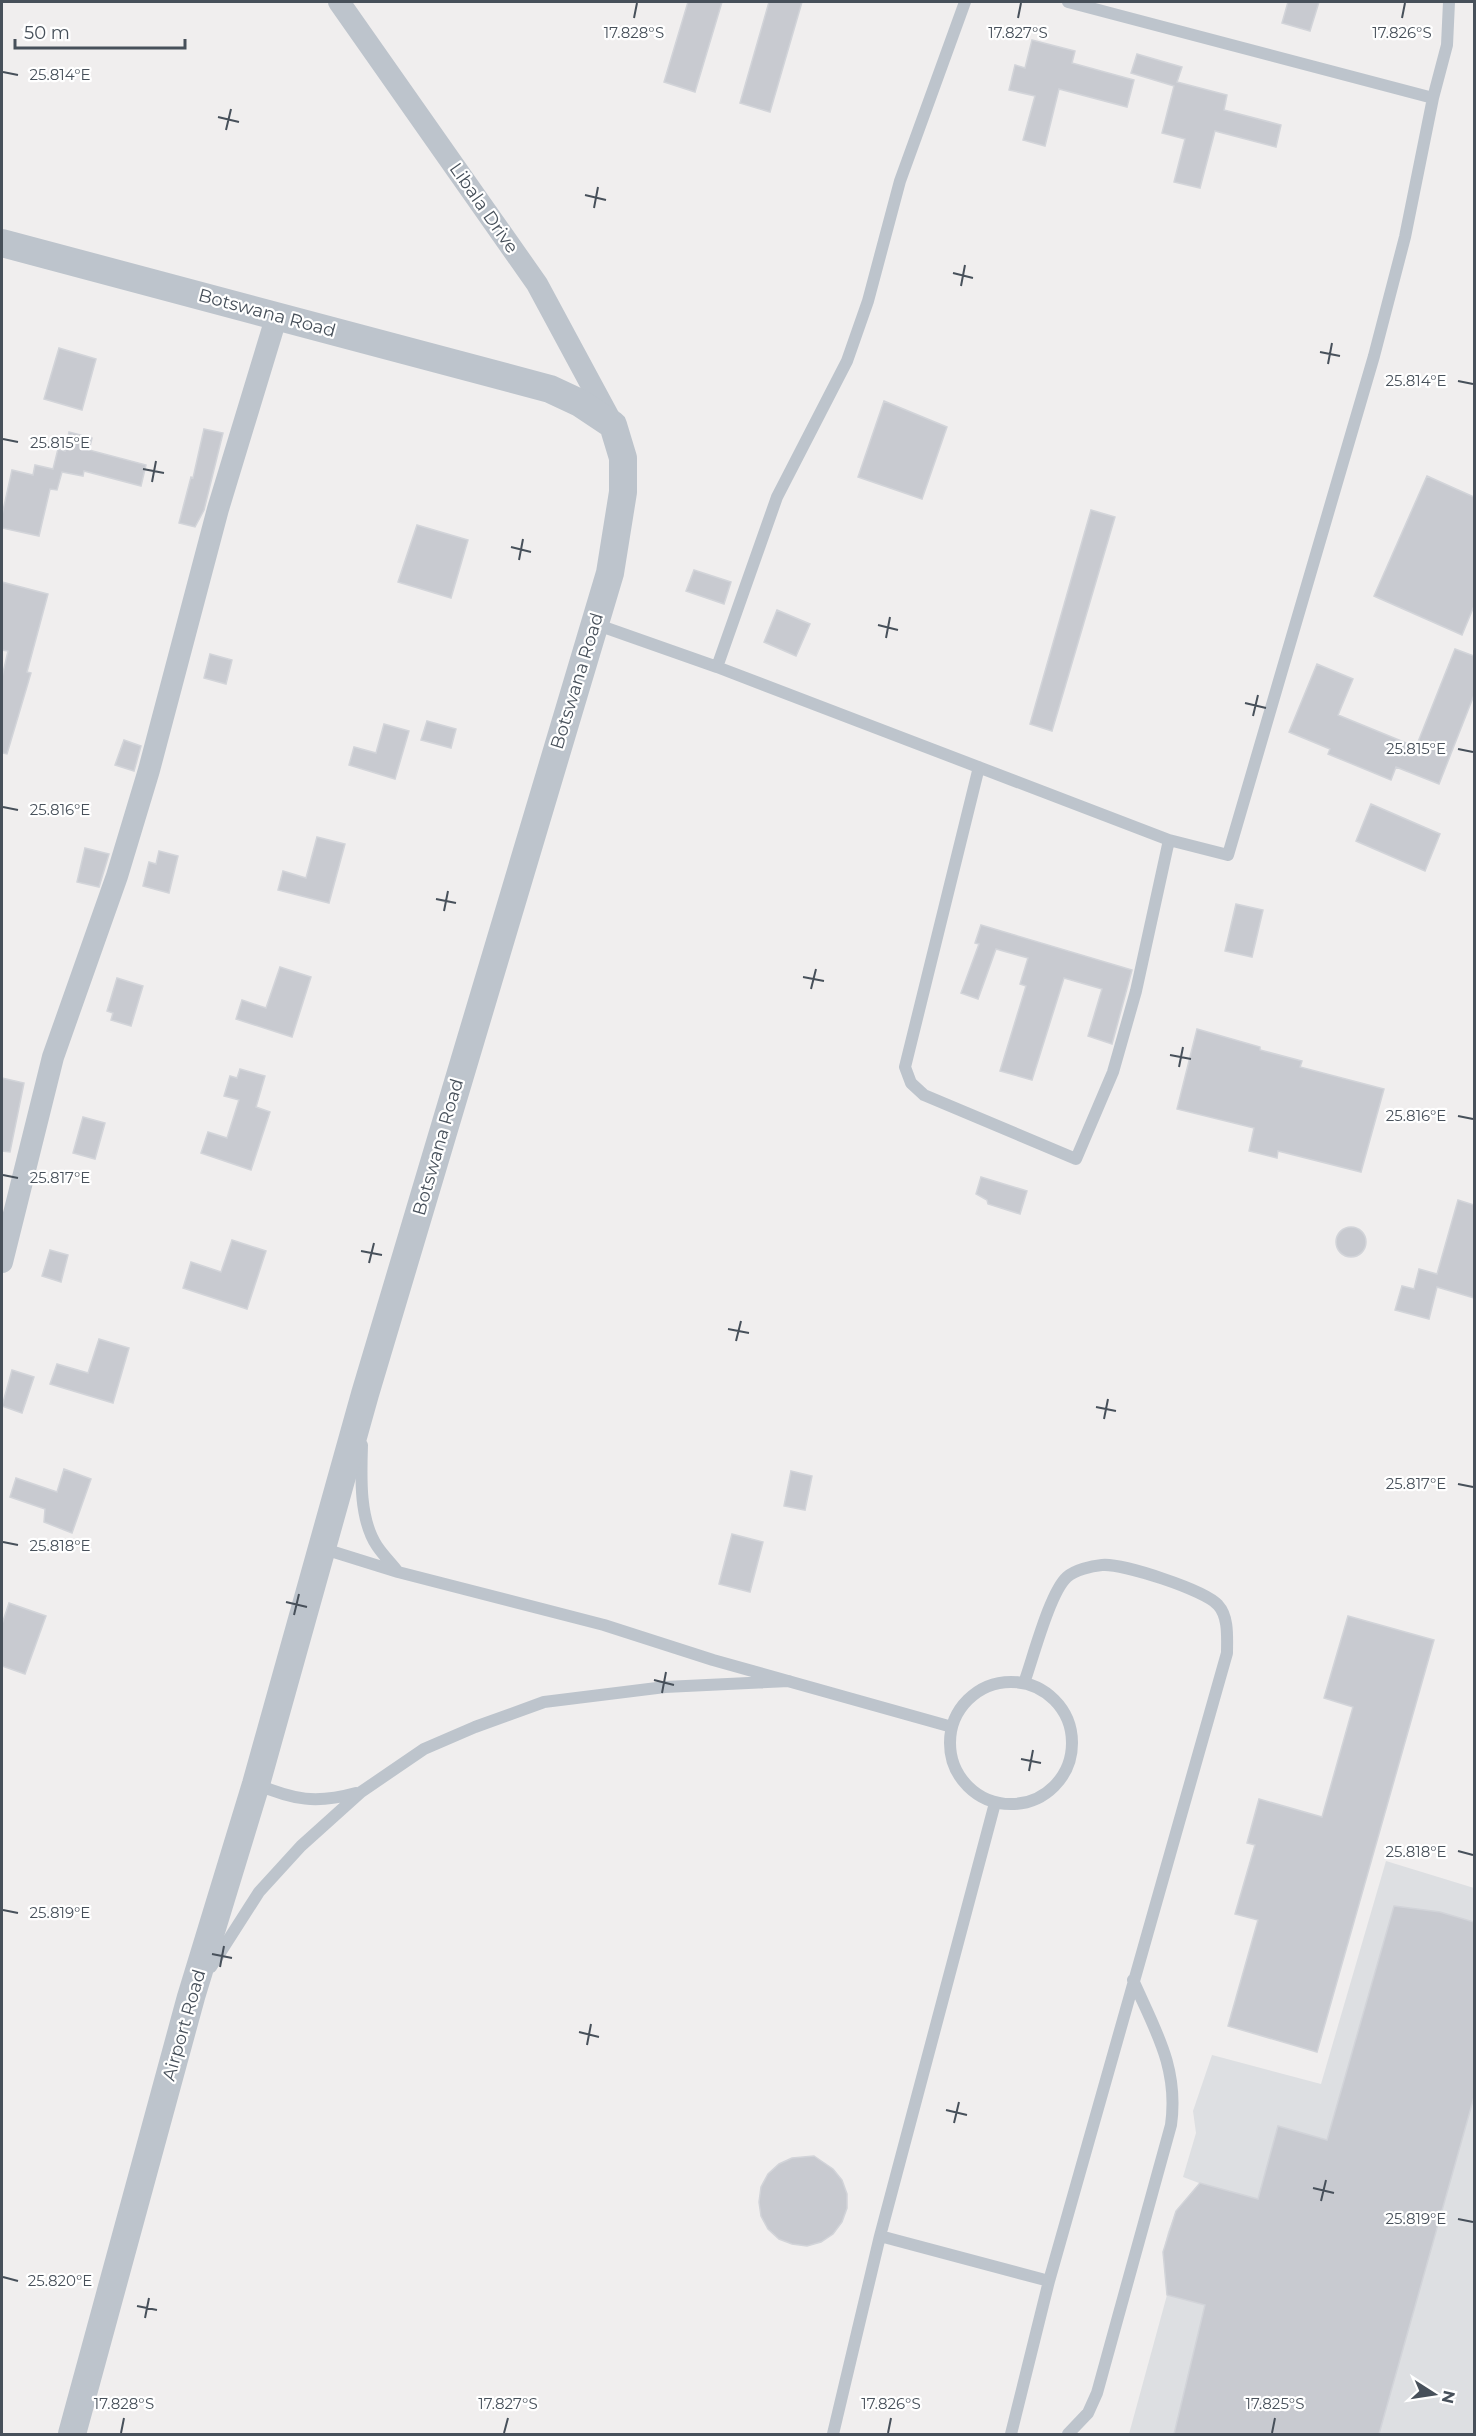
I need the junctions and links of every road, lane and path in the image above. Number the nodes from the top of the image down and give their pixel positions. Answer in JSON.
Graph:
{"nodes":[{"id":1,"x":339,"y":2,"type":"edge"},
{"id":2,"x":966,"y":2,"type":"edge"},
{"id":3,"x":1068,"y":2,"type":"edge"},
{"id":4,"x":1449,"y":2,"type":"edge"},
{"id":5,"x":1433,"y":98,"type":"junction"},
{"id":6,"x":2,"y":243,"type":"edge"},
{"id":7,"x":277,"y":315,"type":"junction"},
{"id":8,"x":614,"y":425,"type":"junction"},
{"id":9,"x":593,"y":624,"type":"junction"},
{"id":10,"x":717,"y":667,"type":"junction"},
{"id":11,"x":979,"y":767,"type":"junction"},
{"id":12,"x":1169,"y":840,"type":"junction"},
{"id":13,"x":2,"y":1262,"type":"edge"},
{"id":14,"x":364,"y":1394,"type":"junction"},
{"id":15,"x":320,"y":1548,"type":"junction"},
{"id":16,"x":398,"y":1572,"type":"junction"},
{"id":17,"x":789,"y":1681,"type":"junction"},
{"id":18,"x":1024,"y":1683,"type":"junction"},
{"id":19,"x":951,"y":1727,"type":"junction"},
{"id":20,"x":256,"y":1784,"type":"junction"},
{"id":21,"x":361,"y":1792,"type":"junction"},
{"id":22,"x":995,"y":1803,"type":"junction"},
{"id":23,"x":1133,"y":1980,"type":"junction"},
{"id":24,"x":191,"y":1996,"type":"junction"},
{"id":25,"x":880,"y":2236,"type":"junction"},
{"id":26,"x":1049,"y":2281,"type":"junction"},
{"id":27,"x":72,"y":2434,"type":"edge"},
{"id":28,"x":833,"y":2434,"type":"edge"},
{"id":29,"x":1011,"y":2434,"type":"edge"},
{"id":30,"x":1068,"y":2434,"type":"edge"}],
"edges":[{"from":1,"to":8,"type":"street","name":"Libala Drive"},
{"from":2,"to":10,"type":"lane"},
{"from":3,"to":5,"type":"lane"},
{"from":4,"to":5,"type":"lane"},
{"from":5,"to":12,"type":"lane"},
{"from":6,"to":7,"type":"street","name":"Botswana Road"},
{"from":7,"to":8,"type":"street","name":"Botswana Road"},
{"from":7,"to":13,"type":"street"},
{"from":8,"to":9,"type":"street","name":"Botswana Road"},
{"from":9,"to":10,"type":"lane"},
{"from":9,"to":14,"type":"street","name":"Botswana Road"},
{"from":10,"to":11,"type":"lane"},
{"from":11,"to":12,"type":"lane"},
{"from":11,"to":12,"type":"lane"},
{"from":14,"to":15,"type":"street","name":"Botswana Road"},
{"from":14,"to":16,"type":"lane"},
{"from":15,"to":16,"type":"lane"},
{"from":15,"to":20,"type":"street","name":"Airport Road"},
{"from":16,"to":17,"type":"lane"},
{"from":17,"to":19,"type":"lane"},
{"from":17,"to":21,"type":"lane"},
{"from":18,"to":19,"type":"lane"},
{"from":18,"to":22,"type":"lane"},
{"from":18,"to":23,"type":"lane"},
{"from":19,"to":22,"type":"lane"},
{"from":20,"to":21,"type":"lane"},
{"from":20,"to":24,"type":"street","name":"Airport Road"},
{"from":21,"to":24,"type":"lane"},
{"from":22,"to":25,"type":"lane"},
{"from":23,"to":26,"type":"lane"},
{"from":23,"to":30,"type":"lane"},
{"from":24,"to":27,"type":"street","name":"Airport Road"},
{"from":25,"to":26,"type":"lane"},
{"from":25,"to":28,"type":"lane"},
{"from":26,"to":29,"type":"lane"}]}
